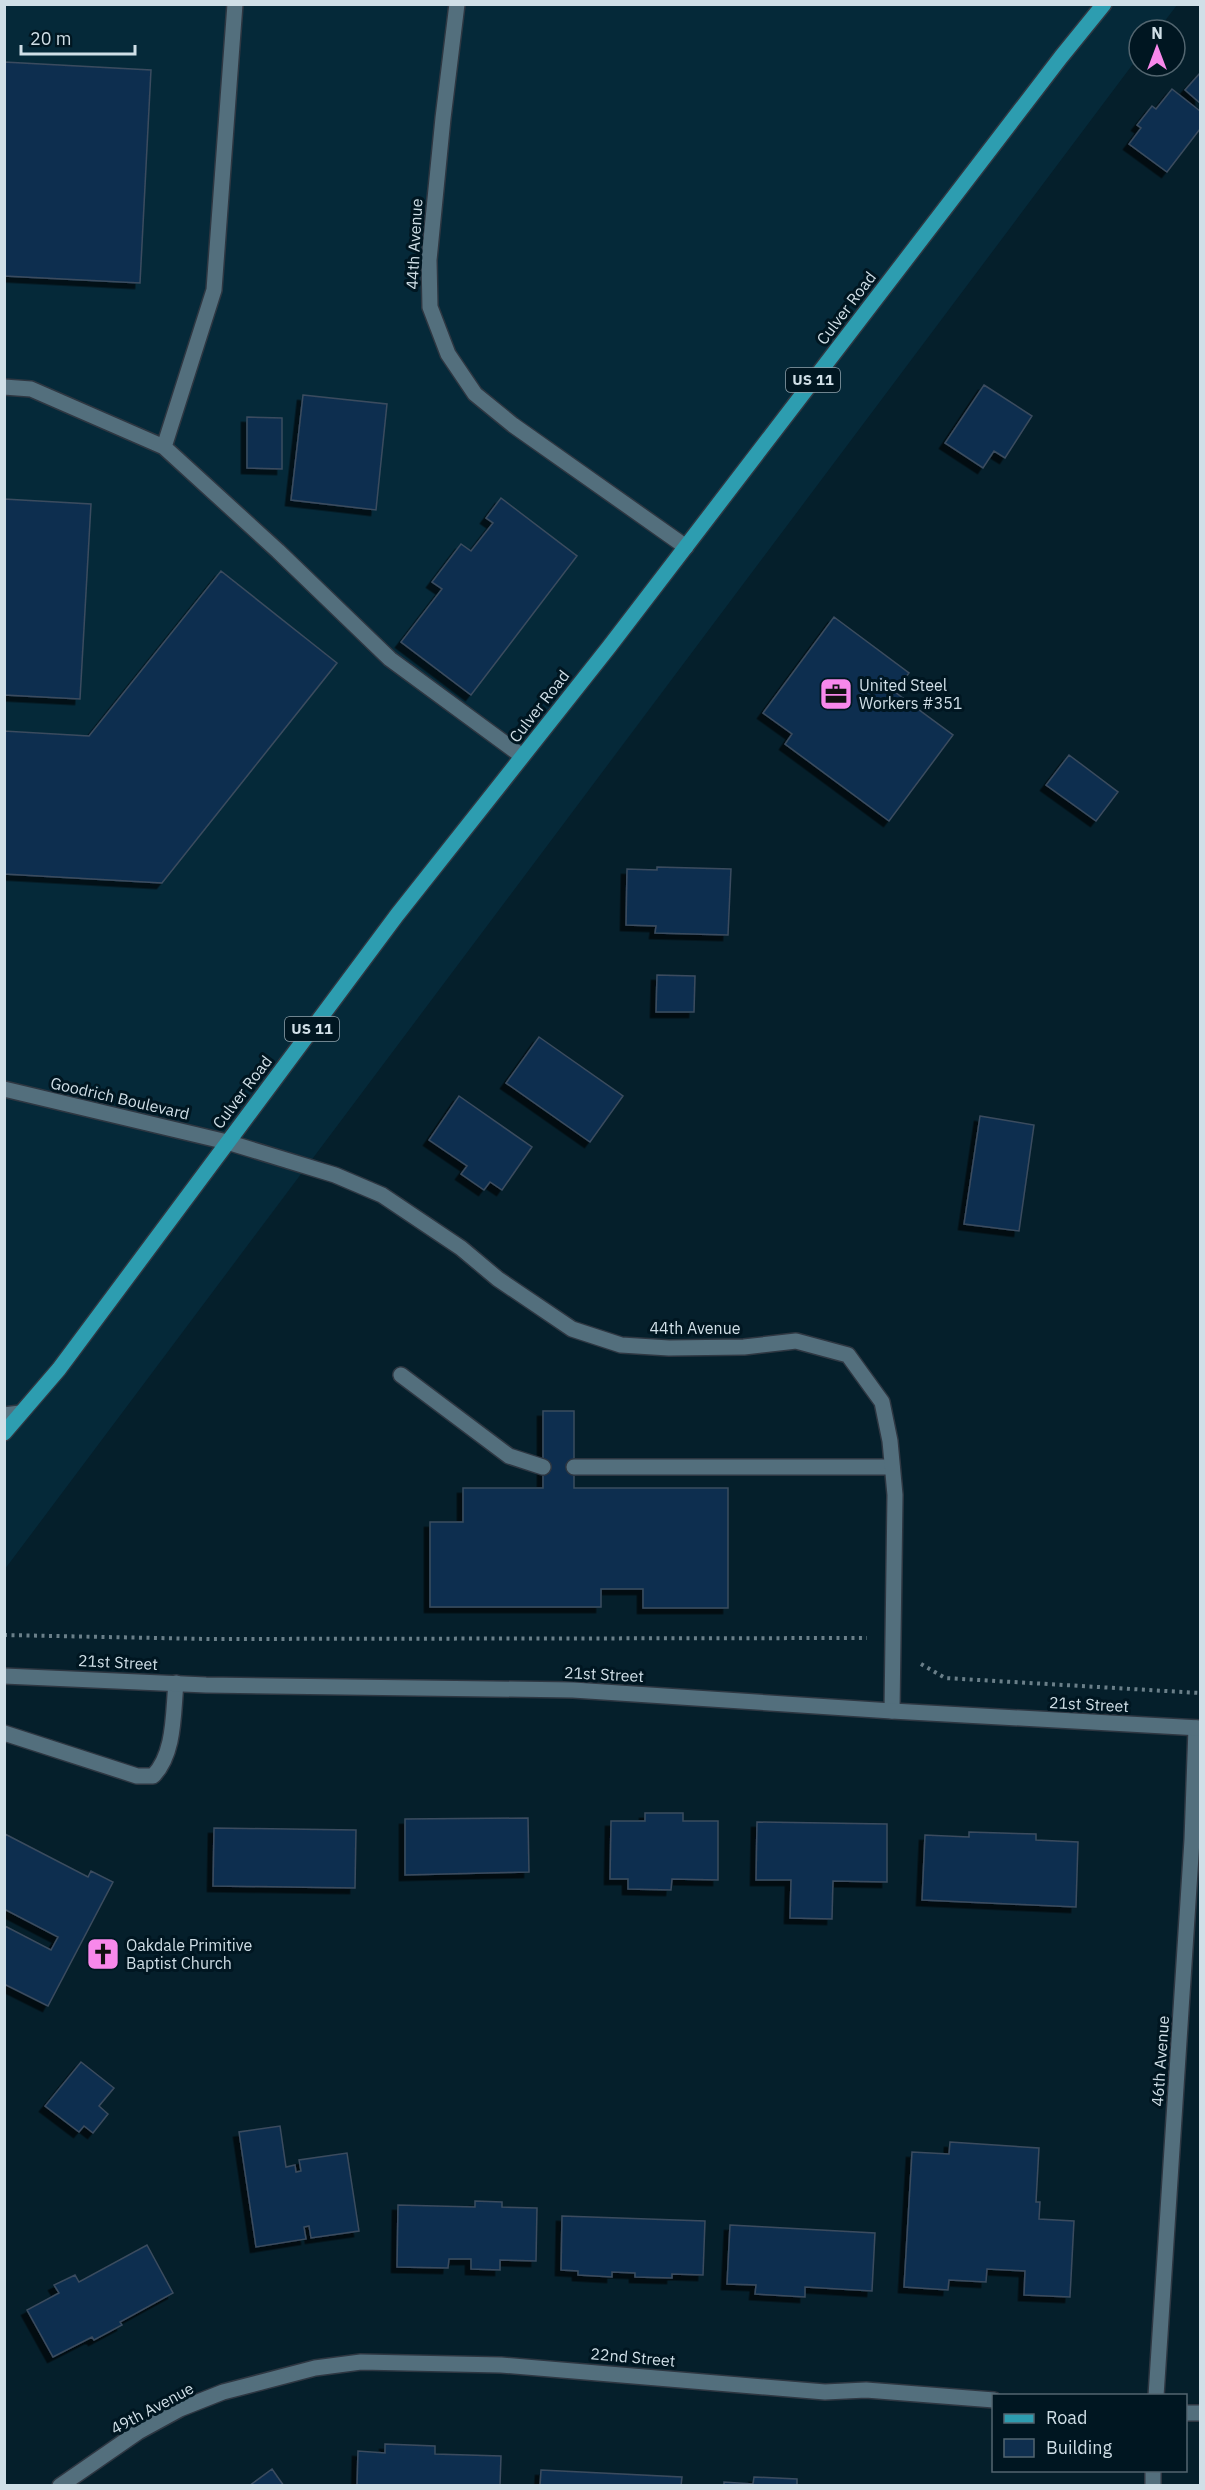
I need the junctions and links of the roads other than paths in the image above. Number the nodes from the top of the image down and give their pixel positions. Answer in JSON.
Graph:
{"nodes":[{"id":1,"x":236,"y":4,"type":"edge"},
{"id":2,"x":457,"y":4,"type":"edge"},
{"id":3,"x":1104,"y":4,"type":"edge"},
{"id":4,"x":4,"y":387,"type":"edge"},
{"id":5,"x":164,"y":447,"type":"junction"},
{"id":6,"x":686,"y":547,"type":"junction"},
{"id":7,"x":522,"y":756,"type":"junction"},
{"id":8,"x":4,"y":1089,"type":"edge"},
{"id":9,"x":227,"y":1143,"type":"junction"},
{"id":10,"x":401,"y":1375,"type":"dead end"},
{"id":11,"x":20,"y":1413,"type":"junction"},
{"id":12,"x":4,"y":1415,"type":"edge"},
{"id":13,"x":4,"y":1433,"type":"edge"},
{"id":14,"x":543,"y":1467,"type":"dead end"},
{"id":15,"x":574,"y":1467,"type":"dead end"},
{"id":16,"x":892,"y":1467,"type":"junction"},
{"id":17,"x":4,"y":1676,"type":"edge"},
{"id":18,"x":176,"y":1683,"type":"junction"},
{"id":19,"x":892,"y":1711,"type":"junction"},
{"id":20,"x":1198,"y":1728,"type":"edge"},
{"id":21,"x":4,"y":1733,"type":"edge"},
{"id":22,"x":270,"y":2379,"type":"joint"},
{"id":23,"x":1156,"y":2394,"type":"edge"},
{"id":24,"x":992,"y":2400,"type":"edge"},
{"id":25,"x":60,"y":2486,"type":"edge"}],
"edges":[{"from":1,"to":5,"type":"street"},
{"from":2,"to":6,"type":"street","name":"44th Avenue"},
{"from":3,"to":6,"type":"main road","name":"Culver Road","number":"US 11"},
{"from":4,"to":5,"type":"street"},
{"from":5,"to":7,"type":"street"},
{"from":6,"to":7,"type":"main road","name":"Culver Road","number":"US 11"},
{"from":7,"to":9,"type":"main road","name":"Culver Road","number":"US 11"},
{"from":8,"to":9,"type":"street","name":"Goodrich Boulevard"},
{"from":9,"to":11,"type":"main road","name":"Culver Road","number":"US 11"},
{"from":9,"to":16,"type":"street","name":"44th Avenue"},
{"from":10,"to":14,"type":"street"},
{"from":11,"to":12,"type":"street"},
{"from":11,"to":13,"type":"main road","name":"Culver Road","number":"US 11"},
{"from":15,"to":16,"type":"street"},
{"from":16,"to":19,"type":"street","name":"44th Avenue"},
{"from":17,"to":18,"type":"street","name":"21st Street"},
{"from":18,"to":19,"type":"street","name":"21st Street"},
{"from":18,"to":21,"type":"street"},
{"from":19,"to":20,"type":"street","name":"21st Street"},
{"from":20,"to":23,"type":"street","name":"46th Avenue"},
{"from":22,"to":24,"type":"street","name":"22nd Street"},
{"from":22,"to":25,"type":"street","name":"49th Avenue"}]}
